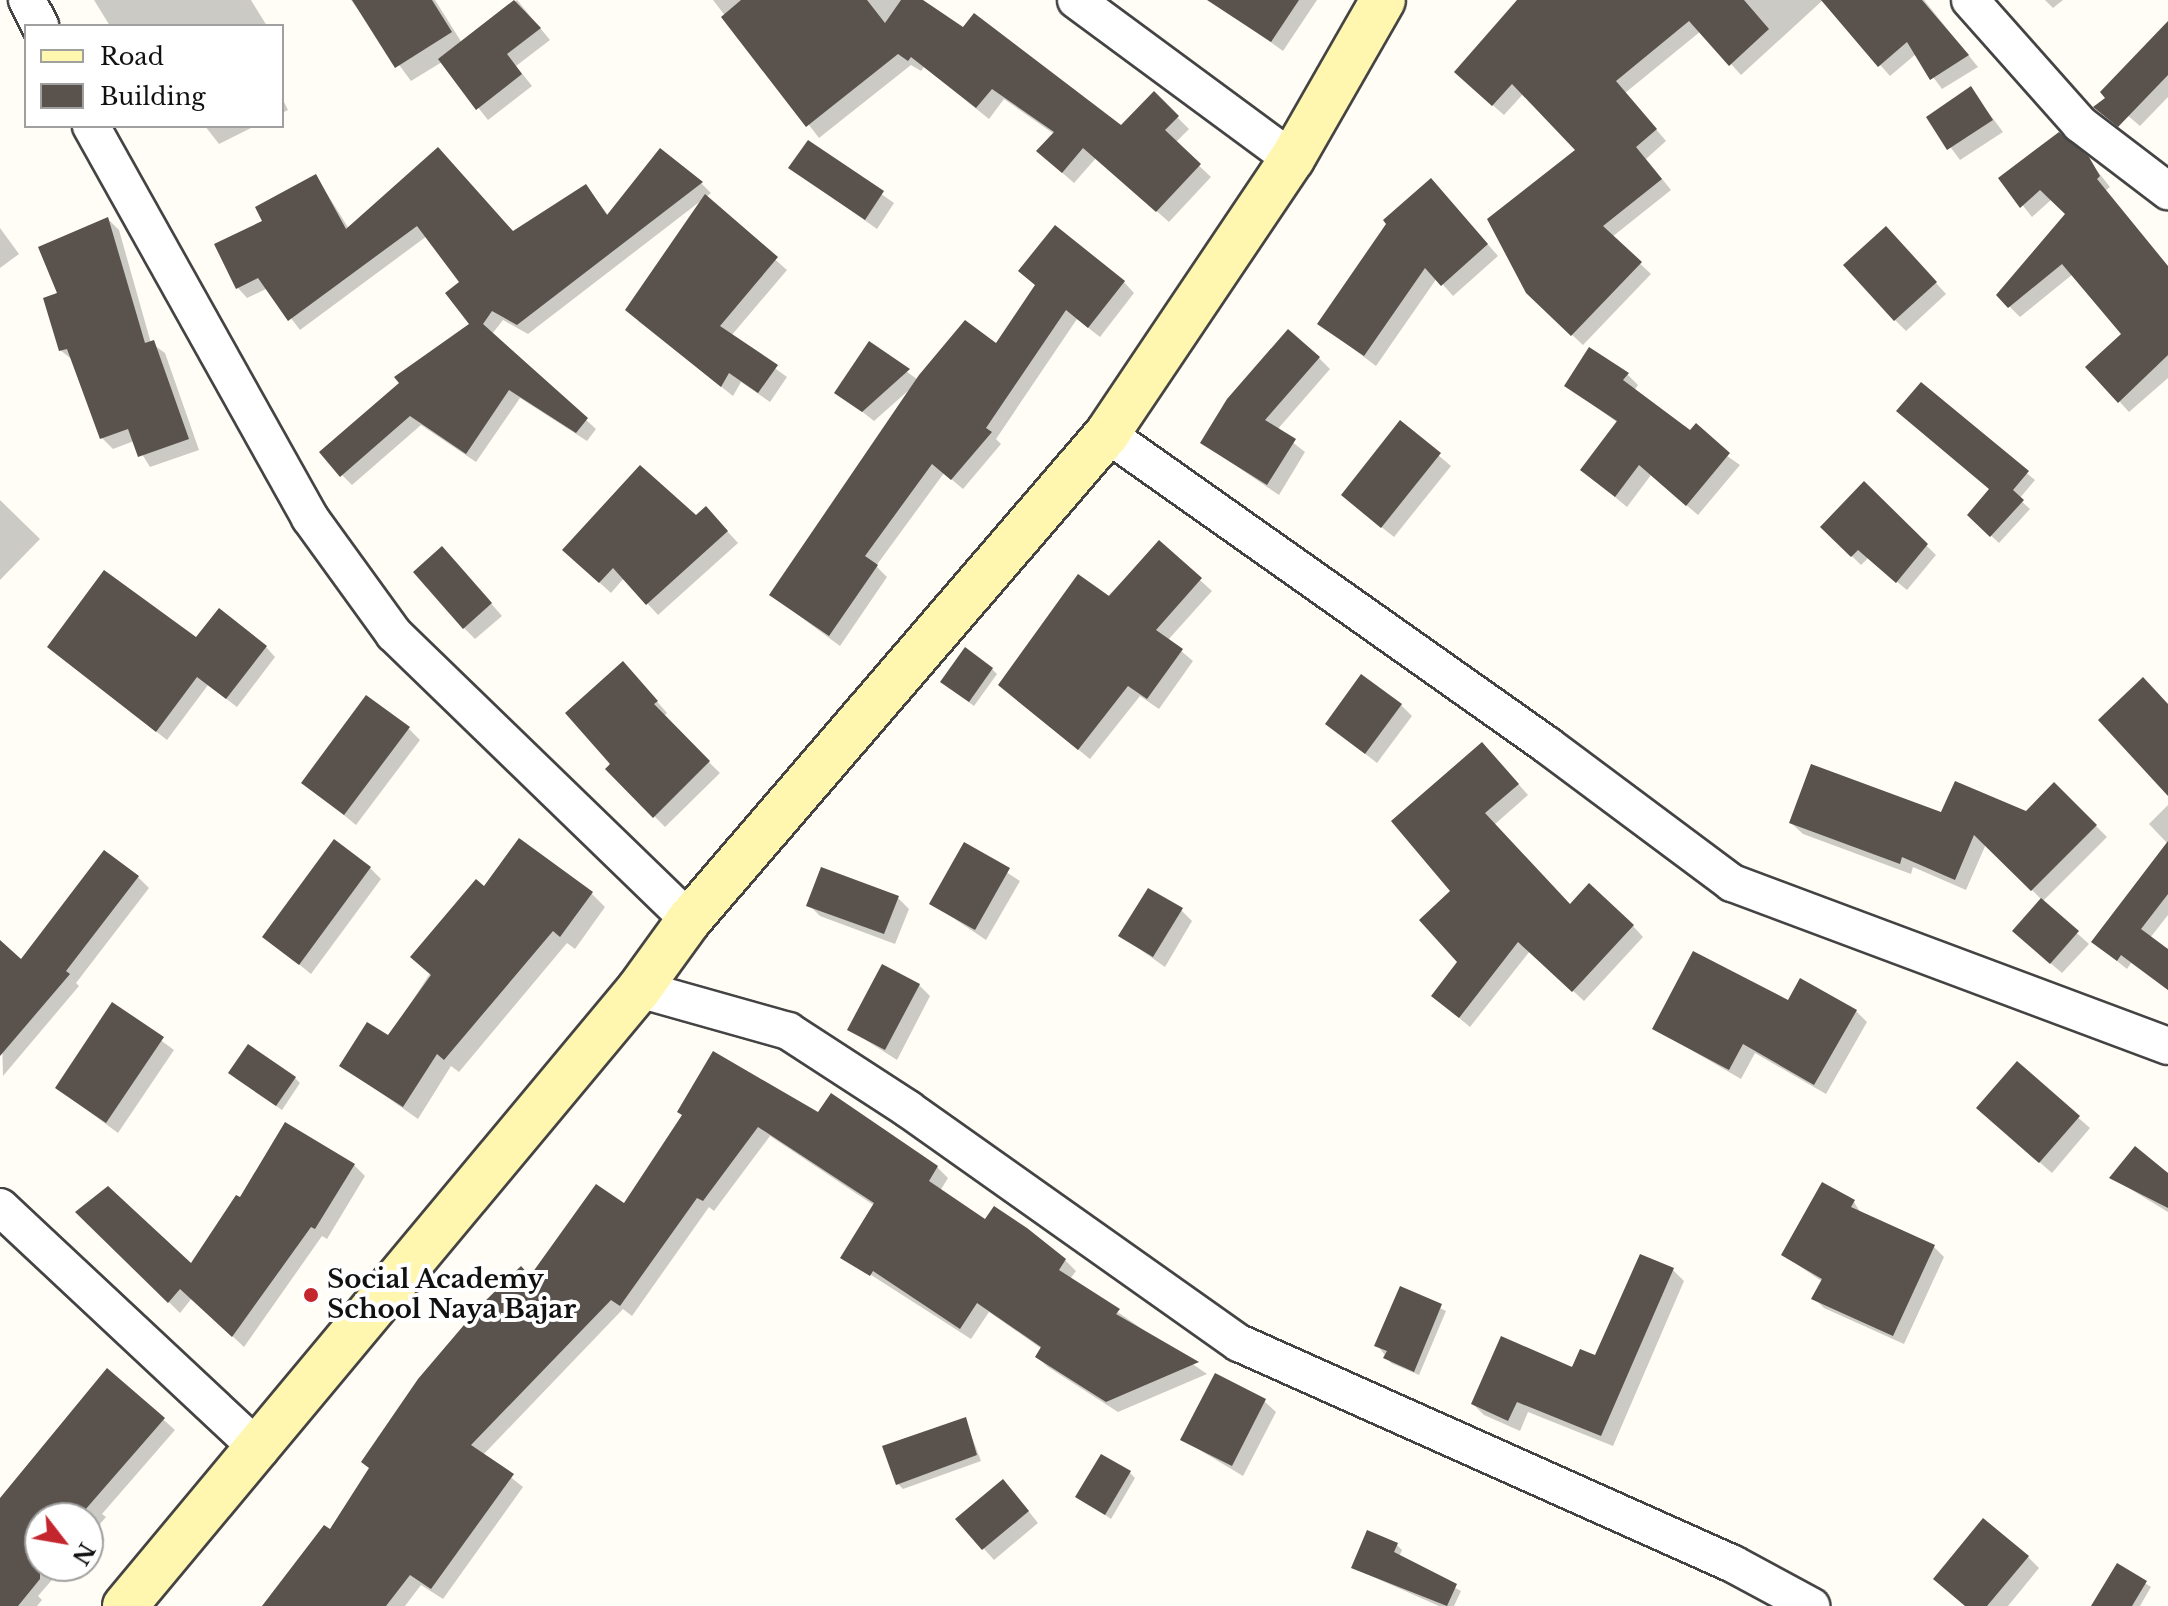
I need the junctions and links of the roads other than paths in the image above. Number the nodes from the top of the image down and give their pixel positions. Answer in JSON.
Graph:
{"nodes":[{"id":1,"x":27,"y":0,"type":"edge"},
{"id":2,"x":1076,"y":0,"type":"edge"},
{"id":3,"x":1383,"y":0,"type":"edge"},
{"id":4,"x":1970,"y":0,"type":"edge"},
{"id":5,"x":39,"y":24,"type":"edge"},
{"id":6,"x":92,"y":128,"type":"edge"},
{"id":7,"x":1292,"y":159,"type":"junction"},
{"id":8,"x":2168,"y":191,"type":"edge"},
{"id":9,"x":1107,"y":434,"type":"junction"},
{"id":10,"x":689,"y":920,"type":"junction"},
{"id":11,"x":639,"y":989,"type":"junction"},
{"id":12,"x":2168,"y":1046,"type":"edge"},
{"id":13,"x":0,"y":1207,"type":"edge"},
{"id":14,"x":260,"y":1450,"type":"junction"},
{"id":15,"x":125,"y":1606,"type":"edge"},
{"id":16,"x":1811,"y":1606,"type":"edge"}],
"edges":[{"from":1,"to":5,"type":"street"},
{"from":2,"to":7,"type":"street"},
{"from":3,"to":7,"type":"main road"},
{"from":4,"to":8,"type":"street"},
{"from":6,"to":10,"type":"street"},
{"from":7,"to":9,"type":"main road"},
{"from":9,"to":10,"type":"main road"},
{"from":9,"to":12,"type":"street"},
{"from":10,"to":11,"type":"main road"},
{"from":11,"to":14,"type":"main road"},
{"from":11,"to":16,"type":"street"},
{"from":13,"to":14,"type":"street"},
{"from":14,"to":15,"type":"main road"}]}
